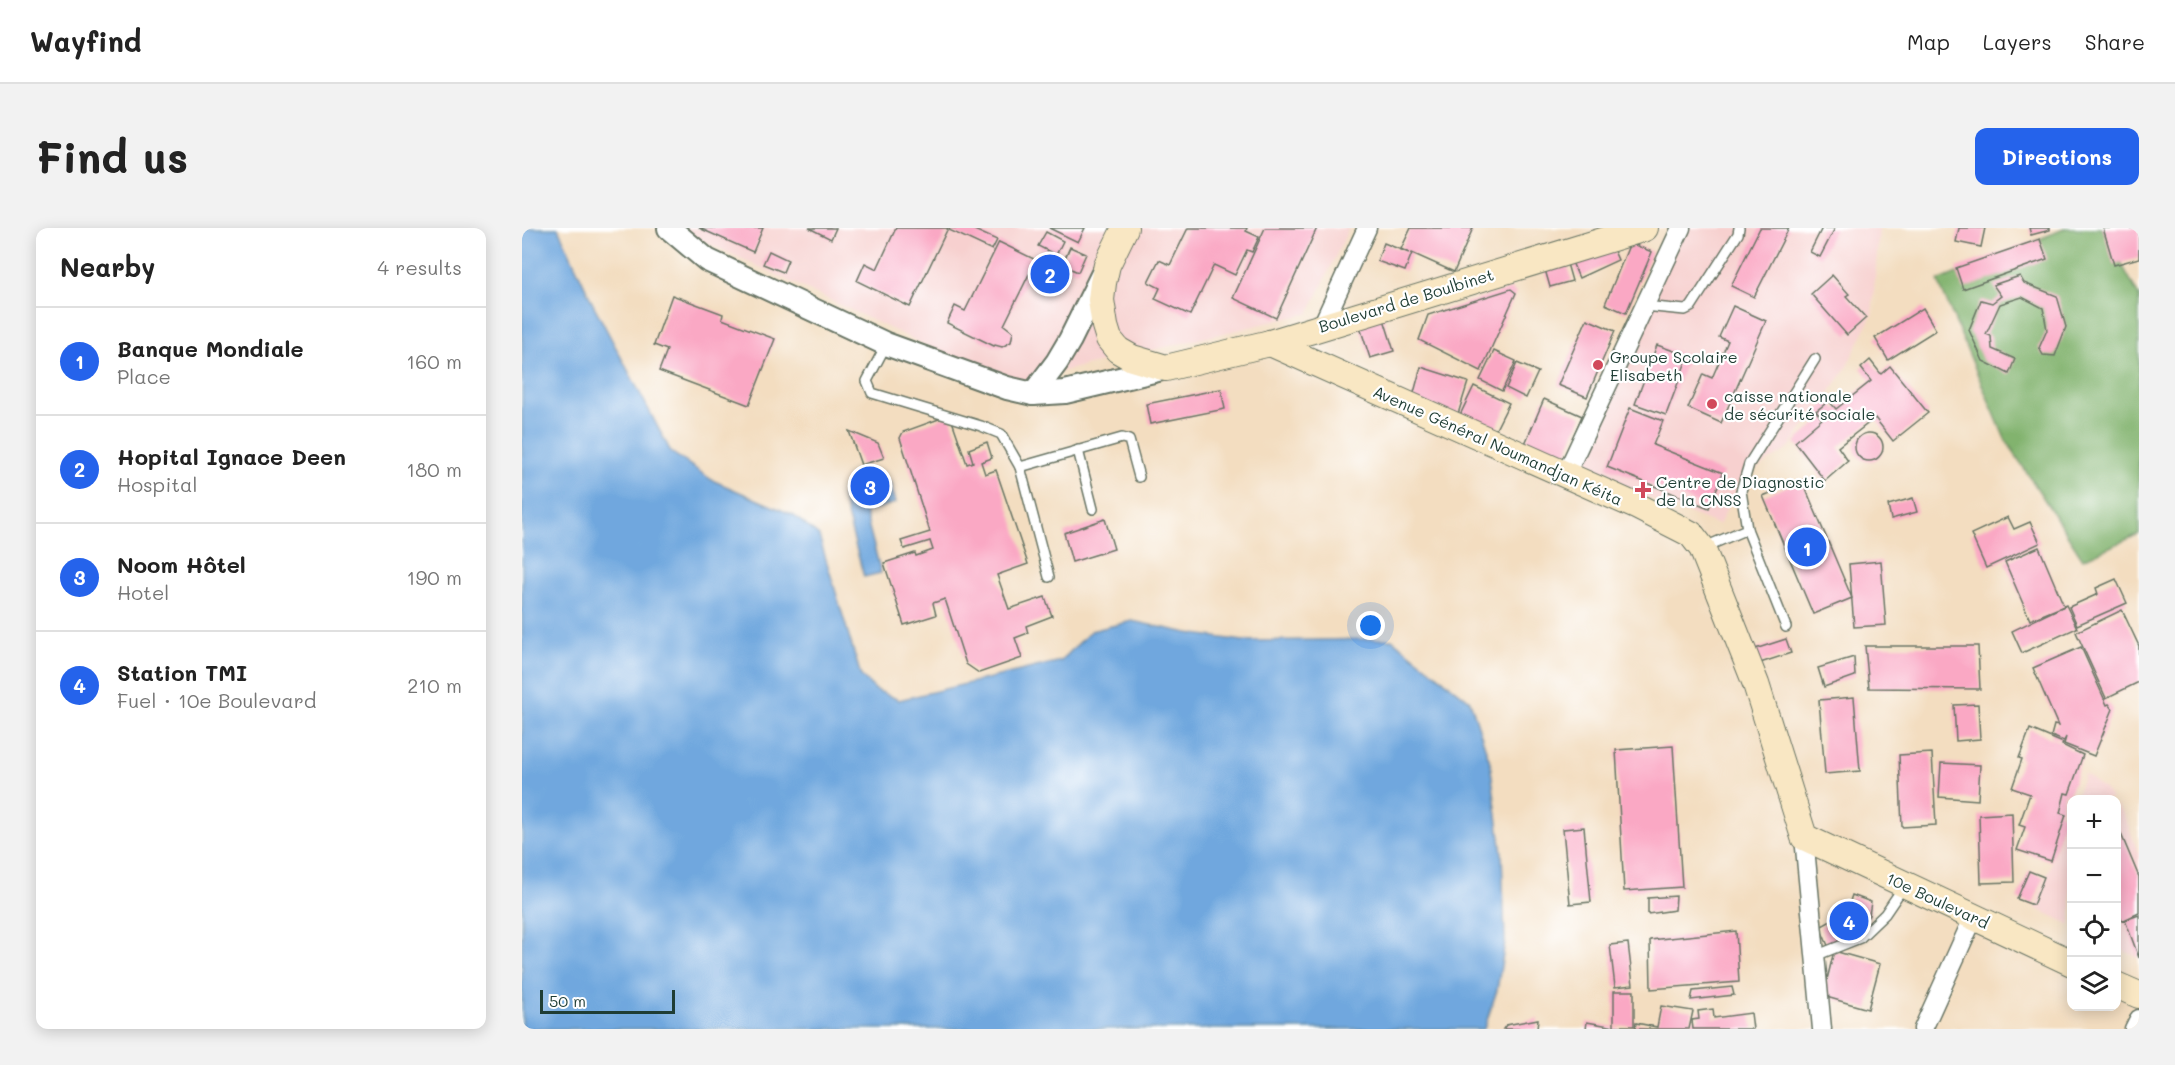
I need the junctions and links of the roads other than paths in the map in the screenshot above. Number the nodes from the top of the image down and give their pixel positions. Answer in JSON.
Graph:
{"nodes":[{"id":1,"x":669,"y":228,"type":"edge"},
{"id":2,"x":1125,"y":228,"type":"edge"},
{"id":3,"x":1367,"y":228,"type":"edge"},
{"id":4,"x":1645,"y":228,"type":"edge"},
{"id":5,"x":1681,"y":228,"type":"edge"},
{"id":6,"x":1739,"y":228,"type":"edge"},
{"id":7,"x":1107,"y":265,"type":"junction"},
{"id":8,"x":1644,"y":306,"type":"junction"},
{"id":9,"x":1322,"y":326,"type":"junction"},
{"id":10,"x":1270,"y":342,"type":"junction"},
{"id":11,"x":886,"y":344,"type":"junction"},
{"id":12,"x":1815,"y":358,"type":"dead end"},
{"id":13,"x":1166,"y":368,"type":"junction"},
{"id":14,"x":1033,"y":394,"type":"junction"},
{"id":15,"x":1078,"y":450,"type":"junction"},
{"id":16,"x":1020,"y":467,"type":"junction"},
{"id":17,"x":1565,"y":476,"type":"junction"},
{"id":18,"x":1139,"y":477,"type":"dead end"},
{"id":19,"x":1093,"y":509,"type":"dead end"},
{"id":20,"x":1747,"y":529,"type":"junction"},
{"id":21,"x":1702,"y":548,"type":"junction"},
{"id":22,"x":1049,"y":577,"type":"dead end"},
{"id":23,"x":1786,"y":627,"type":"dead end"},
{"id":24,"x":1804,"y":837,"type":"junction"},
{"id":25,"x":1905,"y":884,"type":"junction"},
{"id":26,"x":1974,"y":916,"type":"junction"},
{"id":27,"x":1815,"y":956,"type":"junction"},
{"id":28,"x":2067,"y":961,"type":"edge"},
{"id":29,"x":2121,"y":987,"type":"edge"},
{"id":30,"x":2139,"y":995,"type":"edge"},
{"id":31,"x":2139,"y":1019,"type":"edge"},
{"id":32,"x":1822,"y":1029,"type":"edge"},
{"id":33,"x":1923,"y":1029,"type":"edge"},
{"id":34,"x":2134,"y":1029,"type":"edge"}],
"edges":[{"from":1,"to":11,"type":"street"},
{"from":2,"to":7,"type":"main road"},
{"from":3,"to":9,"type":"street"},
{"from":4,"to":9,"type":"main road","name":"Boulevard de Boulbinet"},
{"from":5,"to":8,"type":"street"},
{"from":6,"to":8,"type":"lane"},
{"from":7,"to":13,"type":"main road"},
{"from":7,"to":14,"type":"street"},
{"from":8,"to":17,"type":"street"},
{"from":9,"to":10,"type":"main road","name":"Boulevard de Boulbinet"},
{"from":10,"to":13,"type":"main road","name":"Boulevard de Boulbinet"},
{"from":10,"to":17,"type":"main road","name":"Avenue Général Noumandjan Kéita"},
{"from":11,"to":14,"type":"street"},
{"from":11,"to":16,"type":"lane"},
{"from":12,"to":20,"type":"lane"},
{"from":13,"to":14,"type":"street"},
{"from":15,"to":16,"type":"lane"},
{"from":15,"to":18,"type":"lane"},
{"from":15,"to":19,"type":"lane"},
{"from":16,"to":22,"type":"lane"},
{"from":17,"to":21,"type":"main road","name":"Avenue Général Noumandjan Kéita"},
{"from":20,"to":21,"type":"lane"},
{"from":20,"to":23,"type":"lane"},
{"from":21,"to":24,"type":"main road","name":"Avenue Général Noumandjan Kéita"},
{"from":24,"to":25,"type":"main road","name":"10e Boulevard"},
{"from":24,"to":27,"type":"street"},
{"from":25,"to":26,"type":"main road","name":"10e Boulevard"},
{"from":25,"to":27,"type":"lane"},
{"from":26,"to":28,"type":"main road","name":"10e Boulevard"},
{"from":26,"to":33,"type":"street"},
{"from":27,"to":32,"type":"street"},
{"from":29,"to":30,"type":"main road"},
{"from":31,"to":34,"type":"street"}]}
